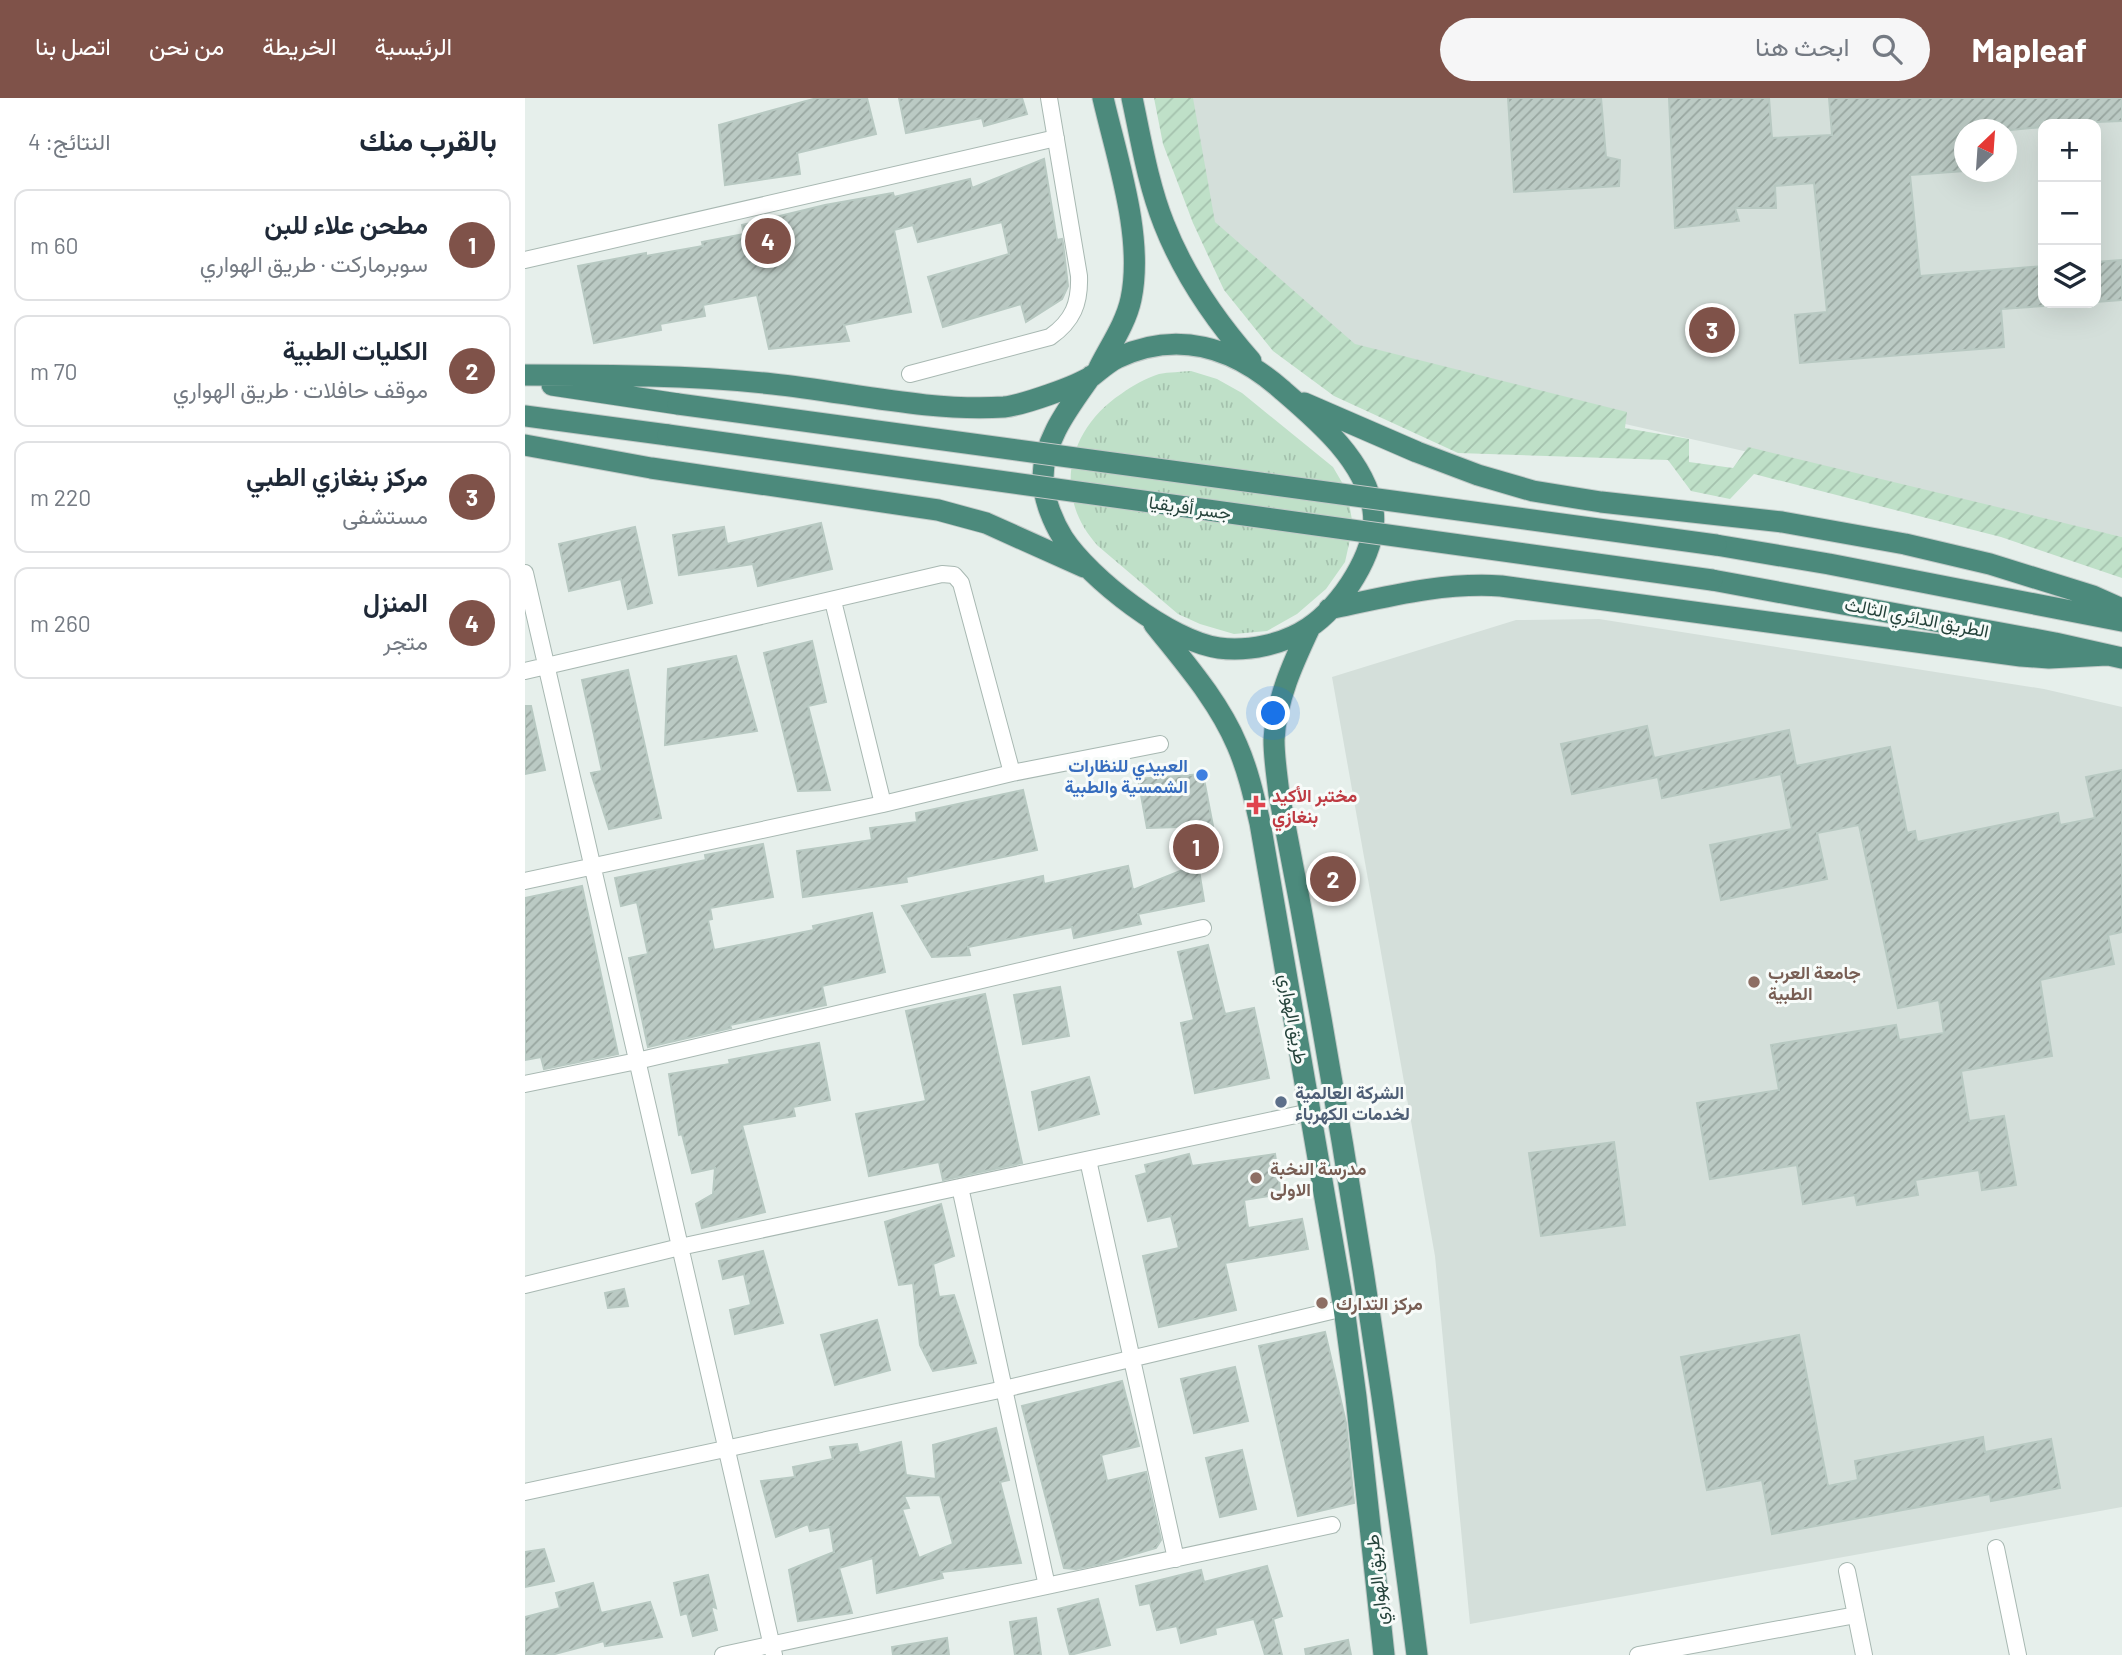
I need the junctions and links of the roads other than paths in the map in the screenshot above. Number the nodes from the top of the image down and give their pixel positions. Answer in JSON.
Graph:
{"nodes":[{"id":1,"x":1049,"y":98,"type":"edge"},
{"id":2,"x":1103,"y":98,"type":"edge"},
{"id":3,"x":1132,"y":98,"type":"edge"},
{"id":4,"x":1056,"y":138,"type":"junction"},
{"id":5,"x":525,"y":260,"type":"edge"},
{"id":6,"x":1260,"y":370,"type":"junction"},
{"id":7,"x":1095,"y":372,"type":"junction"},
{"id":8,"x":910,"y":374,"type":"dead end"},
{"id":9,"x":525,"y":378,"type":"edge"},
{"id":10,"x":1290,"y":396,"type":"junction"},
{"id":11,"x":525,"y":416,"type":"edge"},
{"id":12,"x":525,"y":445,"type":"edge"},
{"id":13,"x":1716,"y":545,"type":"joint"},
{"id":14,"x":1092,"y":570,"type":"junction"},
{"id":15,"x":525,"y":573,"type":"edge"},
{"id":16,"x":1712,"y":580,"type":"joint"},
{"id":17,"x":834,"y":601,"type":"junction"},
{"id":18,"x":1329,"y":609,"type":"junction"},
{"id":19,"x":2122,"y":609,"type":"edge"},
{"id":20,"x":1150,"y":620,"type":"junction"},
{"id":21,"x":2122,"y":621,"type":"edge"},
{"id":22,"x":1310,"y":627,"type":"junction"},
{"id":23,"x":2115,"y":657,"type":"edge"},
{"id":24,"x":546,"y":667,"type":"junction"},
{"id":25,"x":525,"y":671,"type":"edge"},
{"id":26,"x":1160,"y":744,"type":"dead end"},
{"id":27,"x":1012,"y":773,"type":"junction"},
{"id":28,"x":883,"y":804,"type":"junction"},
{"id":29,"x":592,"y":866,"type":"junction"},
{"id":30,"x":525,"y":881,"type":"edge"},
{"id":31,"x":1203,"y":928,"type":"dead end"},
{"id":32,"x":637,"y":1061,"type":"junction"},
{"id":33,"x":525,"y":1083,"type":"edge"},
{"id":34,"x":1310,"y":1112,"type":"junction"},
{"id":35,"x":1088,"y":1160,"type":"junction"},
{"id":36,"x":960,"y":1187,"type":"junction"},
{"id":37,"x":680,"y":1247,"type":"junction"},
{"id":38,"x":525,"y":1285,"type":"edge"},
{"id":39,"x":1344,"y":1308,"type":"junction"},
{"id":40,"x":1132,"y":1359,"type":"junction"},
{"id":41,"x":1004,"y":1389,"type":"junction"},
{"id":42,"x":726,"y":1447,"type":"junction"},
{"id":43,"x":525,"y":1492,"type":"edge"},
{"id":44,"x":1332,"y":1525,"type":"dead end"},
{"id":45,"x":1996,"y":1548,"type":"dead end"},
{"id":46,"x":1176,"y":1559,"type":"junction"},
{"id":47,"x":1847,"y":1571,"type":"dead end"},
{"id":48,"x":1047,"y":1586,"type":"junction"},
{"id":49,"x":1856,"y":1615,"type":"junction"},
{"id":50,"x":772,"y":1650,"type":"edge"},
{"id":51,"x":723,"y":1655,"type":"edge"},
{"id":52,"x":1384,"y":1655,"type":"edge"},
{"id":53,"x":1417,"y":1655,"type":"edge"},
{"id":54,"x":1638,"y":1655,"type":"edge"},
{"id":55,"x":1864,"y":1655,"type":"edge"},
{"id":56,"x":2018,"y":1655,"type":"edge"}],
"edges":[{"from":1,"to":4,"type":"street"},
{"from":2,"to":7,"type":"highway"},
{"from":3,"to":6,"type":"highway"},
{"from":4,"to":5,"type":"street"},
{"from":4,"to":8,"type":"street"},
{"from":6,"to":7,"type":"highway"},
{"from":6,"to":10,"type":"highway"},
{"from":7,"to":9,"type":"highway"},
{"from":7,"to":14,"type":"highway"},
{"from":9,"to":13,"type":"highway","name":"جسر أفريقيا","bridge":true},
{"from":10,"to":18,"type":"highway"},
{"from":10,"to":19,"type":"highway"},
{"from":11,"to":16,"type":"highway","name":"جسر أفريقيا","bridge":true},
{"from":12,"to":14,"type":"highway"},
{"from":13,"to":21,"type":"highway","name":"الطريق الدائري الثالث"},
{"from":14,"to":20,"type":"highway"},
{"from":15,"to":24,"type":"street"},
{"from":16,"to":23,"type":"highway","name":"الطريق الدائري الثالث"},
{"from":17,"to":24,"type":"street"},
{"from":17,"to":27,"type":"street"},
{"from":17,"to":28,"type":"street"},
{"from":18,"to":22,"type":"highway"},
{"from":18,"to":23,"type":"highway"},
{"from":20,"to":22,"type":"highway"},
{"from":20,"to":34,"type":"highway","name":"طريق الهواري"},
{"from":22,"to":53,"type":"highway","name":"طريق الهواري"},
{"from":24,"to":25,"type":"street"},
{"from":24,"to":29,"type":"street"},
{"from":26,"to":27,"type":"street"},
{"from":27,"to":28,"type":"street"},
{"from":28,"to":29,"type":"street"},
{"from":29,"to":30,"type":"street"},
{"from":29,"to":32,"type":"street"},
{"from":31,"to":32,"type":"street"},
{"from":32,"to":33,"type":"street"},
{"from":32,"to":37,"type":"street"},
{"from":34,"to":35,"type":"street"},
{"from":34,"to":39,"type":"highway","name":"طريق الهواري"},
{"from":35,"to":36,"type":"street"},
{"from":35,"to":40,"type":"street"},
{"from":36,"to":37,"type":"street"},
{"from":36,"to":41,"type":"street"},
{"from":37,"to":38,"type":"street"},
{"from":37,"to":42,"type":"street"},
{"from":39,"to":40,"type":"street"},
{"from":39,"to":52,"type":"highway","name":"طريق الهواري"},
{"from":40,"to":41,"type":"street"},
{"from":40,"to":46,"type":"street"},
{"from":41,"to":42,"type":"street"},
{"from":41,"to":48,"type":"street"},
{"from":42,"to":43,"type":"street"},
{"from":42,"to":50,"type":"street"},
{"from":44,"to":46,"type":"street"},
{"from":45,"to":56,"type":"street"},
{"from":46,"to":48,"type":"street"},
{"from":47,"to":49,"type":"street"},
{"from":48,"to":50,"type":"street"},
{"from":49,"to":54,"type":"street"},
{"from":49,"to":55,"type":"street"},
{"from":50,"to":51,"type":"street"}]}
